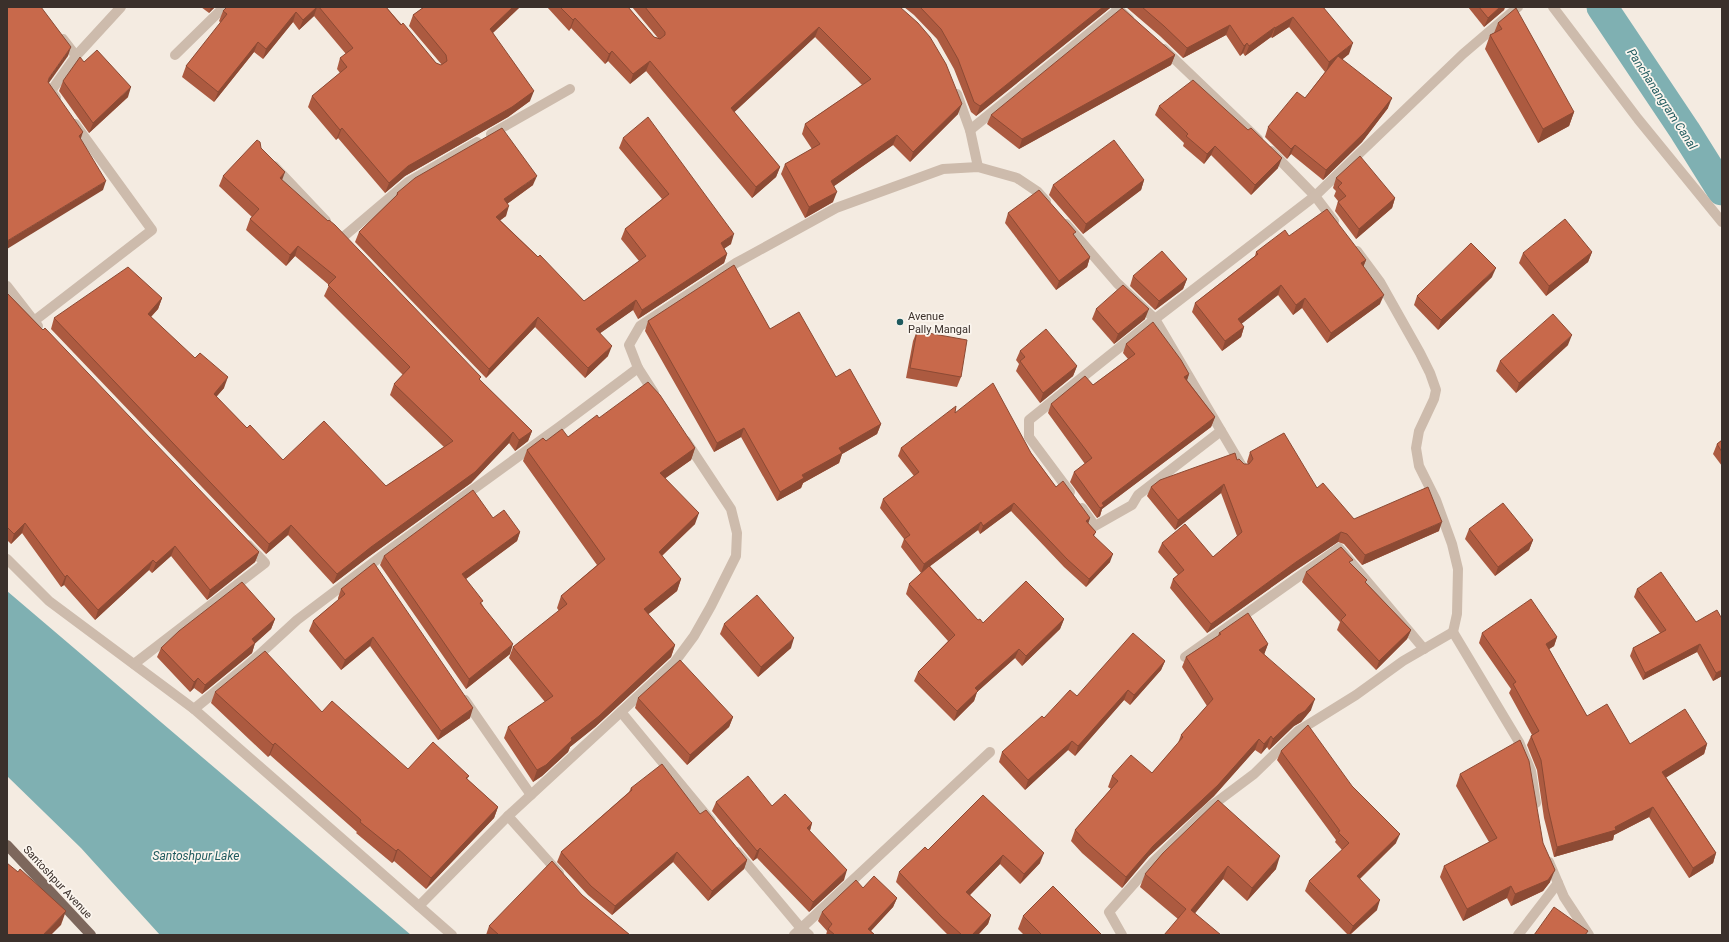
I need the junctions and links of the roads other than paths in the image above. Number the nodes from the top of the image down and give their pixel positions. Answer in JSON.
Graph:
{"nodes":[{"id":1,"x":121,"y":7,"type":"edge"},
{"id":2,"x":224,"y":7,"type":"edge"},
{"id":3,"x":1518,"y":7,"type":"edge"},
{"id":4,"x":1553,"y":7,"type":"edge"},
{"id":5,"x":1117,"y":9,"type":"edge"},
{"id":6,"x":1139,"y":28,"type":"edge"},
{"id":7,"x":58,"y":32,"type":"edge"},
{"id":8,"x":1156,"y":41,"type":"edge"},
{"id":9,"x":175,"y":55,"type":"dead end"},
{"id":10,"x":76,"y":56,"type":"junction"},
{"id":11,"x":954,"y":86,"type":"edge"},
{"id":12,"x":570,"y":89,"type":"dead end"},
{"id":13,"x":60,"y":103,"type":"edge"},
{"id":14,"x":69,"y":115,"type":"edge"},
{"id":15,"x":970,"y":130,"type":"junction"},
{"id":16,"x":267,"y":160,"type":"edge"},
{"id":17,"x":978,"y":167,"type":"junction"},
{"id":18,"x":1314,"y":196,"type":"junction"},
{"id":19,"x":1722,"y":222,"type":"edge"},
{"id":20,"x":1338,"y":226,"type":"edge"},
{"id":21,"x":1352,"y":245,"type":"edge"},
{"id":22,"x":7,"y":286,"type":"edge"},
{"id":23,"x":1155,"y":319,"type":"junction"},
{"id":24,"x":34,"y":321,"type":"junction"},
{"id":25,"x":44,"y":332,"type":"edge"},
{"id":26,"x":638,"y":368,"type":"junction"},
{"id":27,"x":659,"y":400,"type":"edge"},
{"id":28,"x":1221,"y":431,"type":"junction"},
{"id":29,"x":680,"y":432,"type":"edge"},
{"id":30,"x":1243,"y":468,"type":"edge"},
{"id":31,"x":243,"y":540,"type":"edge"},
{"id":32,"x":7,"y":559,"type":"edge"},
{"id":33,"x":1453,"y":632,"type":"junction"},
{"id":34,"x":1424,"y":649,"type":"junction"},
{"id":35,"x":1185,"y":657,"type":"edge"},
{"id":36,"x":134,"y":664,"type":"junction"},
{"id":37,"x":460,"y":692,"type":"edge"},
{"id":38,"x":194,"y":709,"type":"junction"},
{"id":39,"x":620,"y":712,"type":"junction"},
{"id":40,"x":990,"y":752,"type":"dead end"},
{"id":41,"x":531,"y":795,"type":"junction"},
{"id":42,"x":1537,"y":812,"type":"edge"},
{"id":43,"x":508,"y":816,"type":"junction"},
{"id":44,"x":720,"y":832,"type":"edge"},
{"id":45,"x":730,"y":844,"type":"edge"},
{"id":46,"x":7,"y":845,"type":"edge"},
{"id":47,"x":1545,"y":853,"type":"edge"},
{"id":48,"x":568,"y":883,"type":"edge"},
{"id":49,"x":1558,"y":883,"type":"junction"},
{"id":50,"x":419,"y":906,"type":"junction"},
{"id":51,"x":797,"y":931,"type":"edge"},
{"id":52,"x":91,"y":935,"type":"edge"},
{"id":53,"x":452,"y":935,"type":"edge"},
{"id":54,"x":809,"y":935,"type":"edge"},
{"id":55,"x":1122,"y":935,"type":"edge"},
{"id":56,"x":1518,"y":935,"type":"edge"},
{"id":57,"x":1589,"y":935,"type":"edge"}],
"edges":[{"from":1,"to":10,"type":"street"},
{"from":2,"to":9,"type":"street"},
{"from":3,"to":18,"type":"street"},
{"from":4,"to":19,"type":"street"},
{"from":5,"to":6,"type":"street"},
{"from":5,"to":15,"type":"street"},
{"from":7,"to":10,"type":"street"},
{"from":8,"to":18,"type":"street"},
{"from":10,"to":13,"type":"street"},
{"from":11,"to":15,"type":"street"},
{"from":12,"to":16,"type":"street"},
{"from":14,"to":24,"type":"street"},
{"from":15,"to":17,"type":"street"},
{"from":17,"to":23,"type":"street"},
{"from":17,"to":26,"type":"street"},
{"from":18,"to":20,"type":"street"},
{"from":18,"to":23,"type":"street"},
{"from":21,"to":33,"type":"street"},
{"from":22,"to":24,"type":"street"},
{"from":23,"to":28,"type":"street"},
{"from":23,"to":28,"type":"street"},
{"from":24,"to":25,"type":"street"},
{"from":26,"to":27,"type":"street"},
{"from":26,"to":38,"type":"street"},
{"from":28,"to":30,"type":"street"},
{"from":29,"to":39,"type":"street"},
{"from":31,"to":36,"type":"street"},
{"from":32,"to":36,"type":"street"},
{"from":33,"to":34,"type":"street"},
{"from":33,"to":42,"type":"street"},
{"from":34,"to":35,"type":"street"},
{"from":34,"to":55,"type":"street"},
{"from":36,"to":38,"type":"street"},
{"from":37,"to":41,"type":"street"},
{"from":38,"to":50,"type":"street"},
{"from":39,"to":41,"type":"street"},
{"from":39,"to":44,"type":"street"},
{"from":40,"to":51,"type":"street"},
{"from":41,"to":43,"type":"street"},
{"from":43,"to":48,"type":"street"},
{"from":43,"to":50,"type":"street"},
{"from":45,"to":51,"type":"street"},
{"from":46,"to":52,"type":"main road","name":"Santoshpur Avenue"},
{"from":47,"to":49,"type":"street"},
{"from":49,"to":56,"type":"street"},
{"from":49,"to":57,"type":"street"},
{"from":50,"to":53,"type":"street"},
{"from":51,"to":54,"type":"street"}]}
